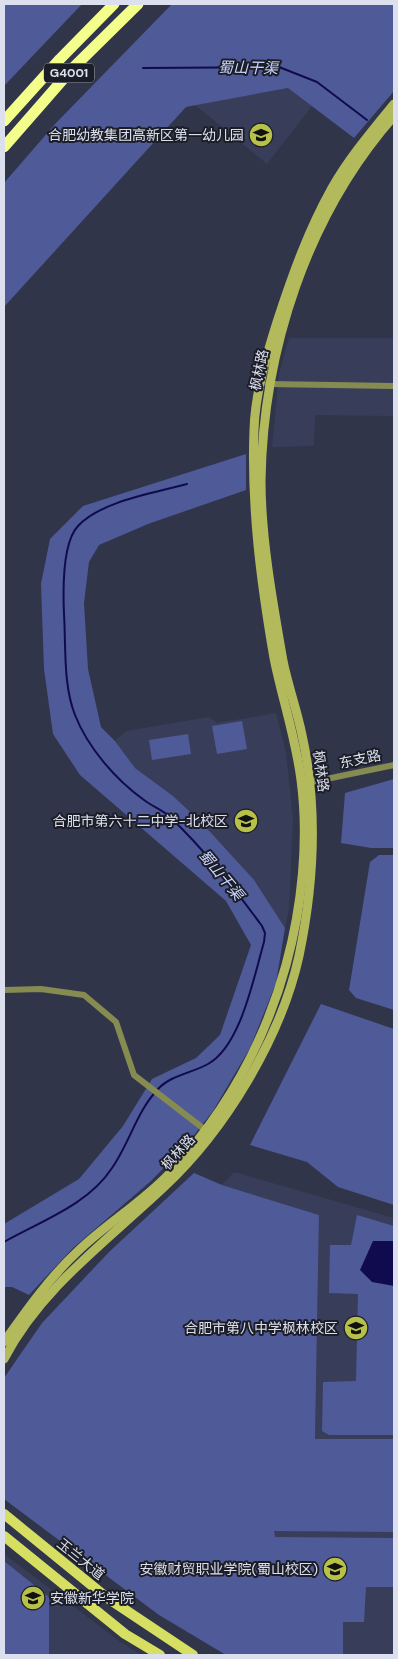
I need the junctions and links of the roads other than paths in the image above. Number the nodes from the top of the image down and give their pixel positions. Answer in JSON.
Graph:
{"nodes":[{"id":1,"x":114,"y":4,"type":"edge"},
{"id":2,"x":138,"y":4,"type":"edge"},
{"id":3,"x":394,"y":104,"type":"edge"},
{"id":4,"x":394,"y":116,"type":"edge"},
{"id":5,"x":4,"y":121,"type":"edge"},
{"id":6,"x":4,"y":147,"type":"edge"},
{"id":7,"x":265,"y":384,"type":"junction"},
{"id":8,"x":394,"y":386,"type":"edge"},
{"id":9,"x":394,"y":765,"type":"edge"},
{"id":10,"x":305,"y":784,"type":"junction"},
{"id":11,"x":4,"y":990,"type":"edge"},
{"id":12,"x":209,"y":1133,"type":"junction"},
{"id":13,"x":4,"y":1342,"type":"edge"},
{"id":14,"x":4,"y":1359,"type":"edge"},
{"id":15,"x":4,"y":1514,"type":"edge"},
{"id":16,"x":4,"y":1536,"type":"edge"},
{"id":17,"x":160,"y":1655,"type":"edge"},
{"id":18,"x":192,"y":1655,"type":"edge"}],
"edges":[{"from":1,"to":5,"type":"highway","number":"G4001"},
{"from":2,"to":6,"type":"highway","number":"G4001"},
{"from":3,"to":7,"type":"main road","name":"枫林路"},
{"from":4,"to":7,"type":"main road","name":"枫林路"},
{"from":7,"to":8,"type":"street"},
{"from":7,"to":10,"type":"main road","name":"枫林路"},
{"from":9,"to":10,"type":"street","name":"东支路"},
{"from":10,"to":12,"type":"main road","name":"枫林路"},
{"from":11,"to":12,"type":"street"},
{"from":12,"to":13,"type":"main road","name":"枫林路"},
{"from":12,"to":14,"type":"main road","name":"枫林路"},
{"from":15,"to":18,"type":"main road","name":"玉兰大道"},
{"from":16,"to":17,"type":"main road"}]}
